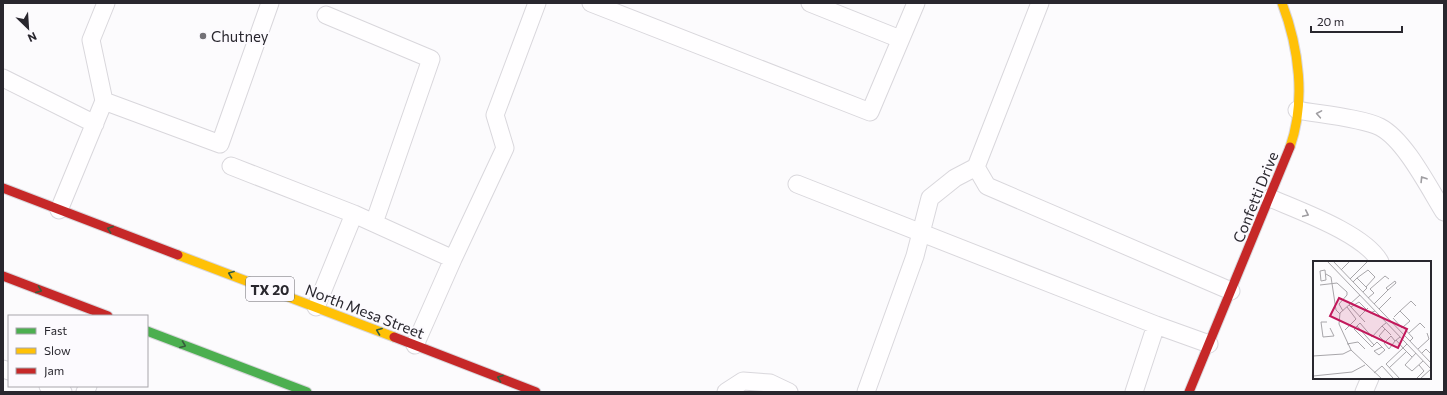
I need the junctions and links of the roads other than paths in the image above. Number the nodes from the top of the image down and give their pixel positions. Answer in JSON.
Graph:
{"nodes":[{"id":1,"x":106,"y":3,"type":"edge"},
{"id":2,"x":270,"y":3,"type":"edge"},
{"id":3,"x":537,"y":3,"type":"edge"},
{"id":4,"x":591,"y":3,"type":"edge"},
{"id":5,"x":810,"y":3,"type":"edge"},
{"id":6,"x":916,"y":3,"type":"edge"},
{"id":7,"x":1040,"y":3,"type":"edge"},
{"id":8,"x":1282,"y":3,"type":"edge"},
{"id":9,"x":326,"y":15,"type":"dead end"},
{"id":10,"x":900,"y":39,"type":"junction"},
{"id":11,"x":3,"y":78,"type":"edge"},
{"id":12,"x":104,"y":101,"type":"junction"},
{"id":13,"x":1297,"y":110,"type":"junction"},
{"id":14,"x":94,"y":124,"type":"junction"},
{"id":15,"x":231,"y":166,"type":"dead end"},
{"id":16,"x":976,"y":167,"type":"junction"},
{"id":17,"x":797,"y":184,"type":"dead end"},
{"id":18,"x":3,"y":188,"type":"edge"},
{"id":19,"x":1270,"y":198,"type":"junction"},
{"id":20,"x":59,"y":210,"type":"junction"},
{"id":21,"x":1444,"y":212,"type":"edge"},
{"id":22,"x":354,"y":214,"type":"junction"},
{"id":23,"x":374,"y":223,"type":"junction"},
{"id":24,"x":921,"y":233,"type":"junction"},
{"id":25,"x":453,"y":259,"type":"junction"},
{"id":26,"x":1380,"y":261,"type":"edge"},
{"id":27,"x":3,"y":276,"type":"edge"},
{"id":28,"x":1231,"y":292,"type":"junction"},
{"id":29,"x":316,"y":307,"type":"junction"},
{"id":30,"x":105,"y":315,"type":"edge"},
{"id":31,"x":1156,"y":325,"type":"junction"},
{"id":32,"x":148,"y":331,"type":"edge"},
{"id":33,"x":1209,"y":344,"type":"junction"},
{"id":34,"x":415,"y":345,"type":"junction"},
{"id":35,"x":1370,"y":379,"type":"edge"},
{"id":36,"x":50,"y":387,"type":"edge"},
{"id":37,"x":63,"y":392,"type":"edge"},
{"id":38,"x":307,"y":392,"type":"edge"},
{"id":39,"x":536,"y":392,"type":"edge"},
{"id":40,"x":726,"y":392,"type":"edge"},
{"id":41,"x":790,"y":392,"type":"edge"},
{"id":42,"x":866,"y":392,"type":"edge"},
{"id":43,"x":1134,"y":392,"type":"edge"},
{"id":44,"x":1189,"y":392,"type":"edge"},
{"id":45,"x":1364,"y":392,"type":"edge"}],
"edges":[{"from":1,"to":12,"type":"lane"},
{"from":2,"to":12,"type":"lane"},
{"from":3,"to":25,"type":"lane"},
{"from":4,"to":10,"type":"lane"},
{"from":5,"to":10,"type":"lane"},
{"from":6,"to":10,"type":"lane"},
{"from":7,"to":16,"type":"lane"},
{"from":8,"to":13,"type":"main road","name":"Confetti Drive"},
{"from":9,"to":23,"type":"lane"},
{"from":11,"to":14,"type":"lane"},
{"from":12,"to":14,"type":"lane"},
{"from":13,"to":19,"type":"main road","name":"Confetti Drive"},
{"from":21,"to":13,"type":"lane","one_way":true},
{"from":14,"to":20,"type":"lane"},
{"from":15,"to":22,"type":"lane"},
{"from":16,"to":24,"type":"lane"},
{"from":16,"to":28,"type":"lane"},
{"from":17,"to":24,"type":"lane"},
{"from":18,"to":20,"type":"main road","name":"North Mesa Street","number":"TX 20"},
{"from":19,"to":26,"type":"lane","one_way":true},
{"from":19,"to":28,"type":"main road","name":"Confetti Drive"},
{"from":29,"to":20,"type":"main road","name":"North Mesa Street","number":"TX 20","one_way":true},
{"from":22,"to":23,"type":"lane"},
{"from":22,"to":29,"type":"lane"},
{"from":23,"to":25,"type":"lane"},
{"from":24,"to":31,"type":"lane"},
{"from":24,"to":42,"type":"lane"},
{"from":25,"to":34,"type":"lane"},
{"from":27,"to":30,"type":"main road","one_way":true},
{"from":28,"to":33,"type":"main road","name":"Confetti Drive"},
{"from":34,"to":29,"type":"main road","name":"North Mesa Street","number":"TX 20","one_way":true},
{"from":31,"to":33,"type":"lane"},
{"from":31,"to":43,"type":"lane"},
{"from":32,"to":38,"type":"main road","one_way":true},
{"from":33,"to":44,"type":"main road","name":"Confetti Drive"},
{"from":39,"to":34,"type":"main road","name":"North Mesa Street","number":"TX 20","one_way":true},
{"from":35,"to":45,"type":"lane"},
{"from":36,"to":37,"type":"lane"},
{"from":40,"to":41,"type":"lane"}]}
